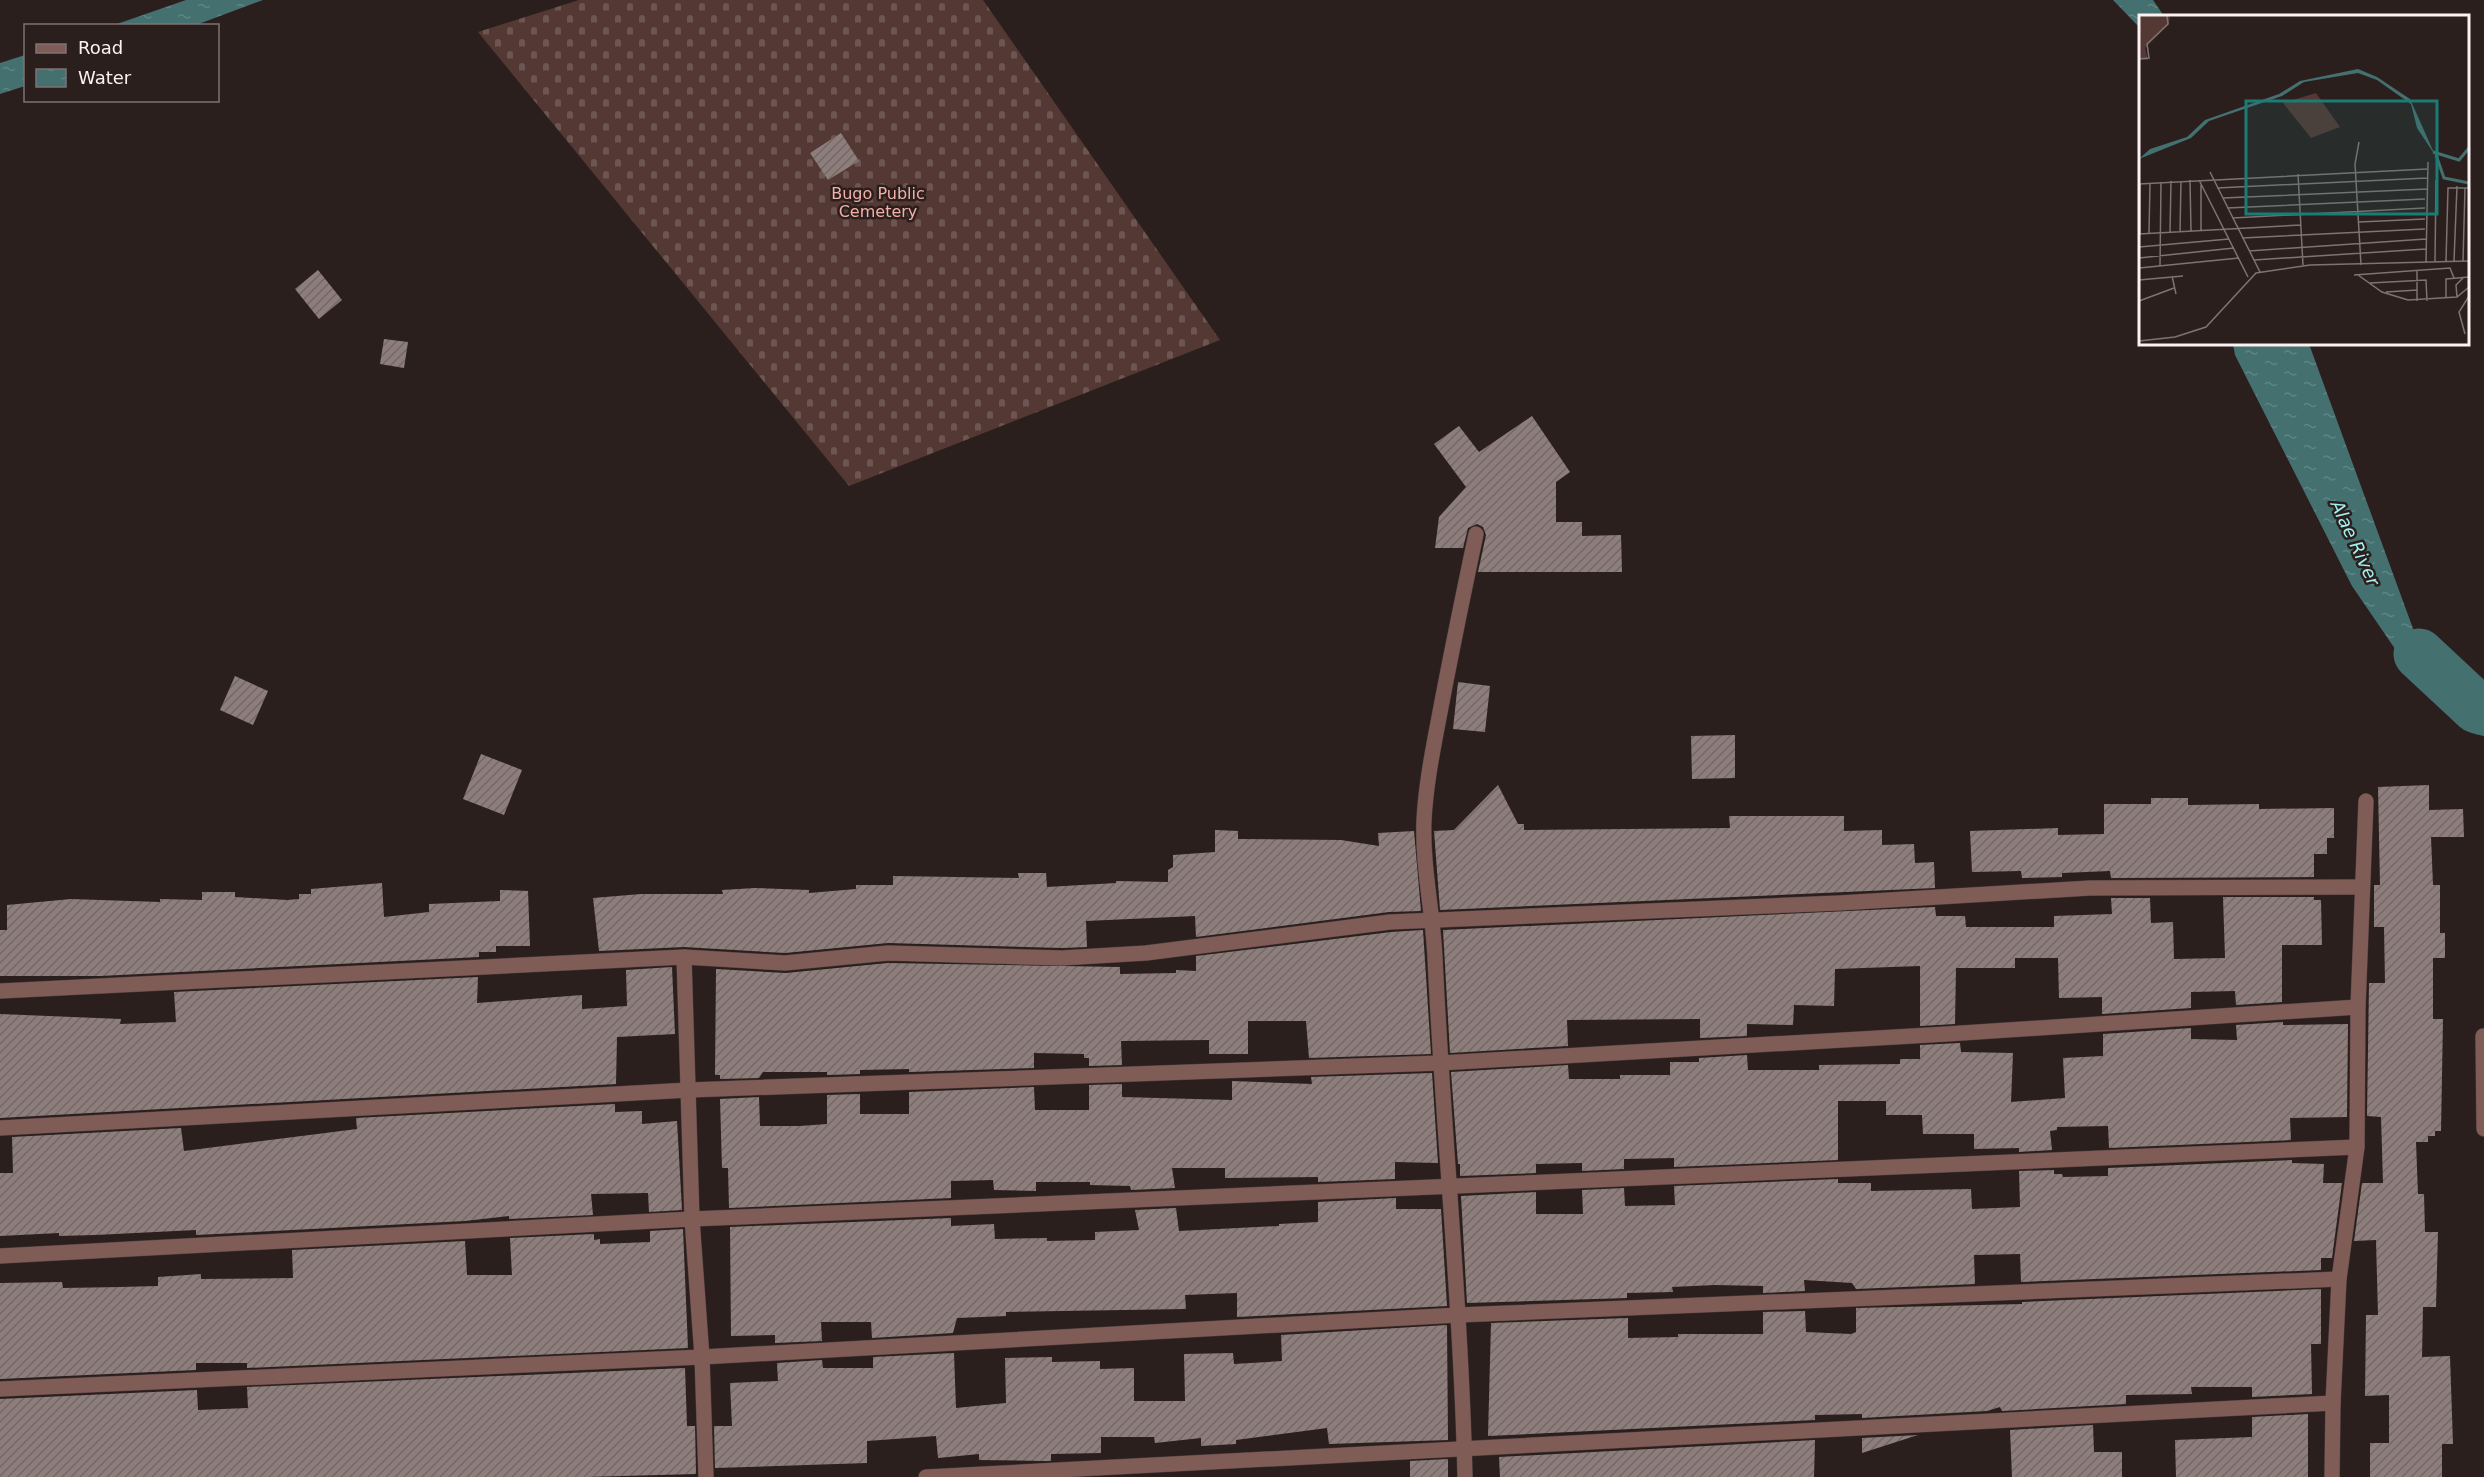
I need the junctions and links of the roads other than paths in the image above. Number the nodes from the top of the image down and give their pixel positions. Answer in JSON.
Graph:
{"nodes":[{"id":1,"x":1476,"y":534,"type":"dead end"},
{"id":2,"x":2366,"y":801,"type":"dead end"},
{"id":3,"x":2361,"y":887,"type":"junction"},
{"id":4,"x":1433,"y":922,"type":"junction"},
{"id":5,"x":684,"y":957,"type":"junction"},
{"id":6,"x":0,"y":991,"type":"edge"},
{"id":7,"x":2358,"y":1007,"type":"junction"},
{"id":8,"x":2483,"y":1036,"type":"edge"},
{"id":9,"x":1440,"y":1063,"type":"junction"},
{"id":10,"x":689,"y":1090,"type":"junction"},
{"id":11,"x":0,"y":1128,"type":"edge"},
{"id":12,"x":2484,"y":1129,"type":"edge"},
{"id":13,"x":2357,"y":1147,"type":"junction"},
{"id":14,"x":1449,"y":1186,"type":"junction"},
{"id":15,"x":692,"y":1220,"type":"junction"},
{"id":16,"x":0,"y":1256,"type":"edge"},
{"id":17,"x":2339,"y":1279,"type":"junction"},
{"id":18,"x":1458,"y":1315,"type":"junction"},
{"id":19,"x":702,"y":1358,"type":"junction"},
{"id":20,"x":0,"y":1389,"type":"edge"},
{"id":21,"x":2332,"y":1403,"type":"junction"},
{"id":22,"x":1464,"y":1447,"type":"junction"},
{"id":23,"x":706,"y":1477,"type":"edge"},
{"id":24,"x":926,"y":1477,"type":"edge"},
{"id":25,"x":1465,"y":1477,"type":"edge"},
{"id":26,"x":2332,"y":1477,"type":"edge"}],
"edges":[{"from":1,"to":4,"type":"street"},
{"from":2,"to":3,"type":"street"},
{"from":3,"to":4,"type":"street"},
{"from":3,"to":7,"type":"street"},
{"from":4,"to":5,"type":"street"},
{"from":4,"to":9,"type":"street"},
{"from":5,"to":6,"type":"street"},
{"from":5,"to":10,"type":"street"},
{"from":7,"to":9,"type":"street"},
{"from":7,"to":13,"type":"street"},
{"from":8,"to":12,"type":"street"},
{"from":9,"to":10,"type":"street"},
{"from":9,"to":14,"type":"street"},
{"from":10,"to":11,"type":"street"},
{"from":10,"to":15,"type":"street"},
{"from":13,"to":14,"type":"street"},
{"from":13,"to":17,"type":"street"},
{"from":14,"to":15,"type":"street"},
{"from":14,"to":18,"type":"street"},
{"from":15,"to":16,"type":"street"},
{"from":15,"to":19,"type":"street"},
{"from":17,"to":18,"type":"street"},
{"from":17,"to":21,"type":"street"},
{"from":18,"to":19,"type":"street"},
{"from":18,"to":22,"type":"street"},
{"from":19,"to":20,"type":"street"},
{"from":19,"to":23,"type":"street"},
{"from":21,"to":22,"type":"street"},
{"from":21,"to":26,"type":"street"},
{"from":22,"to":24,"type":"street"},
{"from":22,"to":25,"type":"street"}]}
